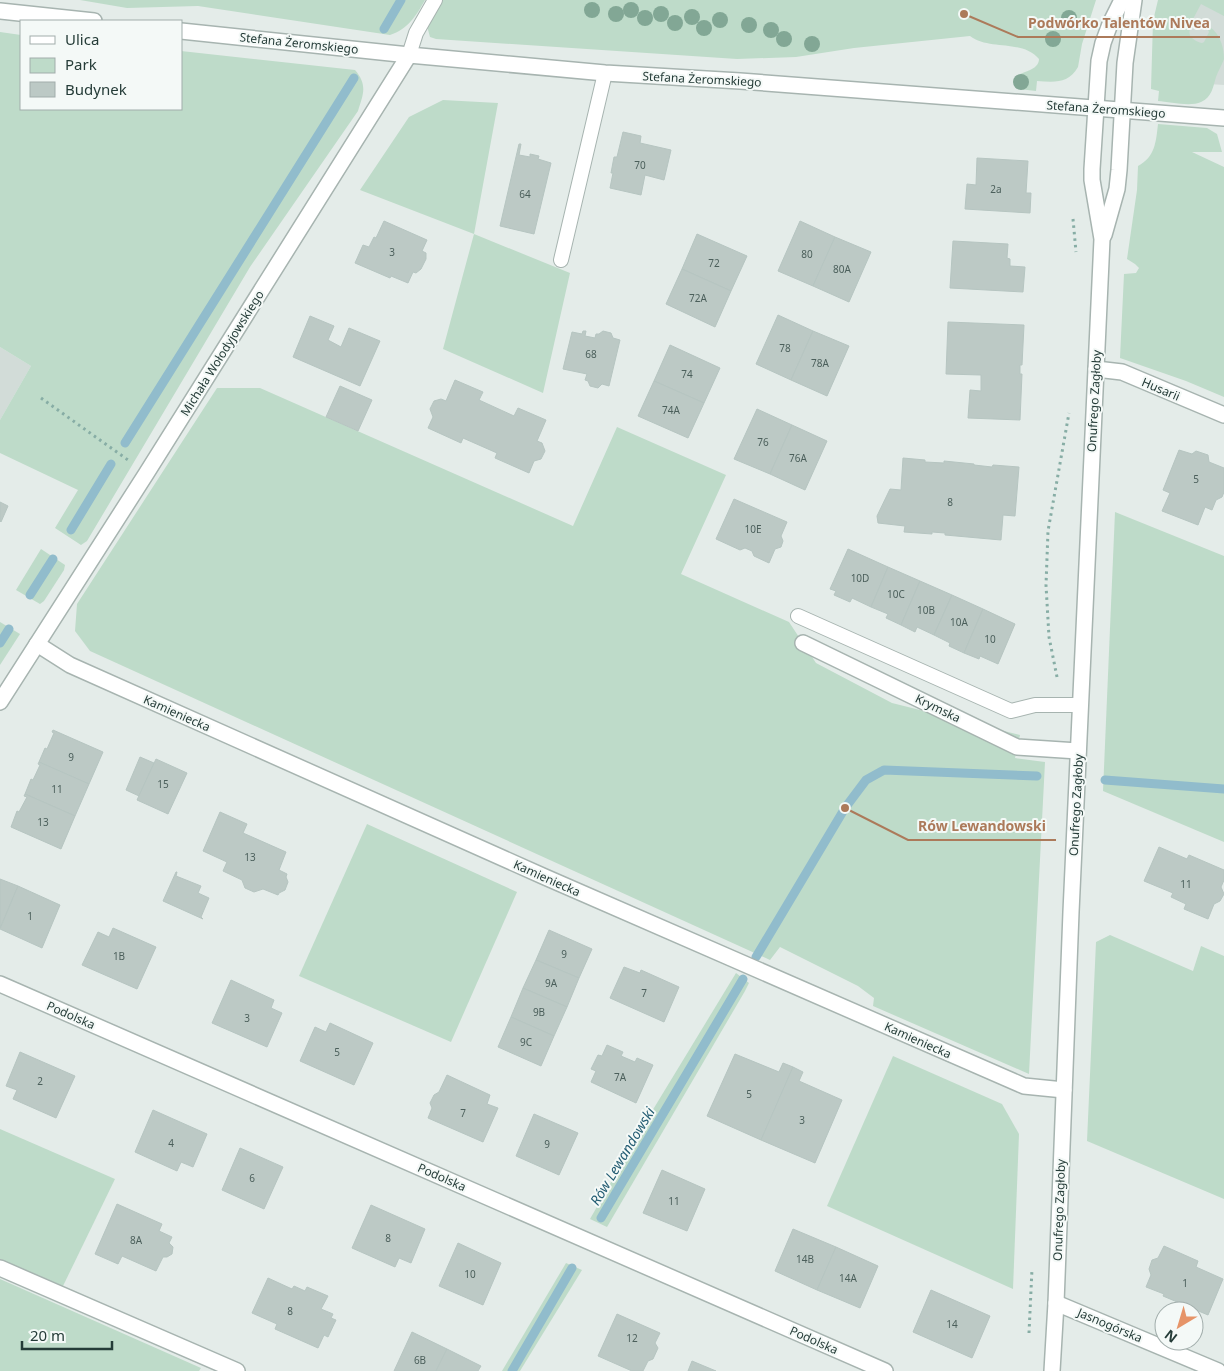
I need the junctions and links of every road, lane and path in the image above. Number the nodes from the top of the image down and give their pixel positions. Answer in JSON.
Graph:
{"nodes":[{"id":1,"x":435,"y":0,"type":"edge"},
{"id":2,"x":1122,"y":0,"type":"edge"},
{"id":3,"x":1134,"y":0,"type":"edge"},
{"id":4,"x":0,"y":11,"type":"edge"},
{"id":5,"x":85,"y":20,"type":"edge"},
{"id":6,"x":182,"y":31,"type":"edge"},
{"id":7,"x":409,"y":55,"type":"junction"},
{"id":8,"x":605,"y":74,"type":"junction"},
{"id":9,"x":1096,"y":108,"type":"junction"},
{"id":10,"x":1122,"y":110,"type":"junction"},
{"id":11,"x":1224,"y":118,"type":"edge"},
{"id":12,"x":1072,"y":213,"type":"dead end"},
{"id":13,"x":1102,"y":239,"type":"junction"},
{"id":14,"x":1077,"y":258,"type":"dead end"},
{"id":15,"x":561,"y":260,"type":"dead end"},
{"id":16,"x":1096,"y":369,"type":"junction"},
{"id":17,"x":41,"y":398,"type":"dead end"},
{"id":18,"x":1070,"y":407,"type":"dead end"},
{"id":19,"x":1224,"y":415,"type":"edge"},
{"id":20,"x":146,"y":474,"type":"junction"},
{"id":21,"x":798,"y":616,"type":"dead end"},
{"id":22,"x":803,"y":643,"type":"dead end"},
{"id":23,"x":37,"y":644,"type":"junction"},
{"id":24,"x":0,"y":702,"type":"edge"},
{"id":25,"x":1080,"y":705,"type":"junction"},
{"id":26,"x":1060,"y":706,"type":"junction"},
{"id":27,"x":1078,"y":752,"type":"junction"},
{"id":28,"x":0,"y":984,"type":"edge"},
{"id":29,"x":1064,"y":1090,"type":"junction"},
{"id":30,"x":0,"y":1268,"type":"edge"},
{"id":31,"x":1056,"y":1302,"type":"junction"},
{"id":32,"x":237,"y":1371,"type":"edge"},
{"id":33,"x":885,"y":1371,"type":"edge"},
{"id":34,"x":1052,"y":1371,"type":"edge"},
{"id":35,"x":1218,"y":1371,"type":"edge"}],
"edges":[{"from":1,"to":7,"type":"lane","name":"Michała Wołodyjowskiego"},
{"from":2,"to":9,"type":"street","name":"Onufrego Zagłoby"},
{"from":3,"to":10,"type":"street","name":"Onufrego Zagłoby"},
{"from":4,"to":5,"type":"street"},
{"from":6,"to":7,"type":"street","name":"Stefana Żeromskiego"},
{"from":7,"to":8,"type":"street","name":"Stefana Żeromskiego"},
{"from":7,"to":20,"type":"street","name":"Michała Wołodyjowskiego"},
{"from":8,"to":9,"type":"street","name":"Stefana Żeromskiego"},
{"from":8,"to":15,"type":"lane"},
{"from":9,"to":10,"type":"street","name":"Stefana Żeromskiego"},
{"from":9,"to":13,"type":"street","name":"Onufrego Zagłoby"},
{"from":10,"to":11,"type":"street","name":"Stefana Żeromskiego"},
{"from":10,"to":13,"type":"street","name":"Onufrego Zagłoby"},
{"from":12,"to":14,"type":"path"},
{"from":13,"to":16,"type":"street","name":"Onufrego Zagłoby"},
{"from":16,"to":19,"type":"street","name":"Husarii"},
{"from":16,"to":25,"type":"street","name":"Onufrego Zagłoby"},
{"from":17,"to":20,"type":"path"},
{"from":18,"to":26,"type":"path"},
{"from":20,"to":23,"type":"street","name":"Michała Wołodyjowskiego"},
{"from":21,"to":26,"type":"lane"},
{"from":22,"to":27,"type":"street","name":"Krymska"},
{"from":23,"to":24,"type":"street","name":"Michała Wołodyjowskiego"},
{"from":23,"to":29,"type":"street","name":"Kamieniecka"},
{"from":25,"to":26,"type":"lane"},
{"from":25,"to":27,"type":"street","name":"Onufrego Zagłoby"},
{"from":27,"to":29,"type":"street","name":"Onufrego Zagłoby"},
{"from":28,"to":33,"type":"street","name":"Podolska"},
{"from":29,"to":31,"type":"street","name":"Onufrego Zagłoby"},
{"from":30,"to":32,"type":"street"},
{"from":31,"to":34,"type":"street","name":"Onufrego Zagłoby"},
{"from":31,"to":35,"type":"street","name":"Jasnogórska"}]}
